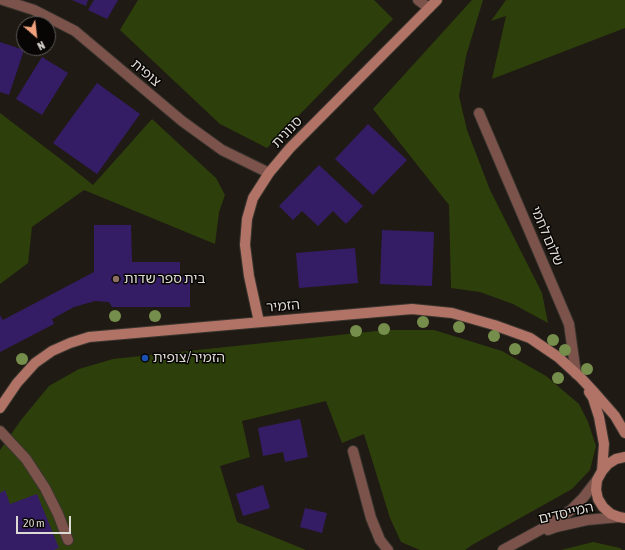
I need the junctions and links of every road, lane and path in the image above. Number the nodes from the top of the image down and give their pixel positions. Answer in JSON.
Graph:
{"nodes":[{"id":1,"x":3,"y":0,"type":"edge"},
{"id":2,"x":418,"y":0,"type":"edge"},
{"id":3,"x":437,"y":0,"type":"edge"},
{"id":4,"x":429,"y":8,"type":"junction"},
{"id":5,"x":479,"y":113,"type":"dead end"},
{"id":6,"x":269,"y":173,"type":"junction"},
{"id":7,"x":259,"y":322,"type":"junction"},
{"id":8,"x":578,"y":375,"type":"junction"},
{"id":9,"x":0,"y":408,"type":"edge"},
{"id":10,"x":0,"y":431,"type":"edge"},
{"id":11,"x":625,"y":433,"type":"edge"},
{"id":12,"x":353,"y":451,"type":"dead end"},
{"id":13,"x":625,"y":457,"type":"edge"},
{"id":14,"x":602,"y":471,"type":"junction"},
{"id":15,"x":597,"y":480,"type":"junction"},
{"id":16,"x":622,"y":518,"type":"edge"},
{"id":17,"x":68,"y":540,"type":"dead end"},
{"id":18,"x":520,"y":540,"type":"junction"},
{"id":19,"x":388,"y":550,"type":"edge"},
{"id":20,"x":503,"y":550,"type":"edge"}],
"edges":[{"from":1,"to":6,"type":"street","name":"צופית"},
{"from":2,"to":4,"type":"street"},
{"from":3,"to":4,"type":"street","name":"סנונית"},
{"from":4,"to":6,"type":"street","name":"סנונית"},
{"from":5,"to":8,"type":"street","name":"שלום לחמי"},
{"from":6,"to":7,"type":"street","name":"סנונית"},
{"from":7,"to":8,"type":"street","name":"הזמיר"},
{"from":7,"to":9,"type":"street","name":"הזמיר"},
{"from":8,"to":11,"type":"street","name":"הזמיר"},
{"from":8,"to":14,"type":"street","name":"הזמיר"},
{"from":10,"to":17,"type":"street"},
{"from":12,"to":19,"type":"street"},
{"from":13,"to":14,"type":"street"},
{"from":14,"to":15,"type":"street"},
{"from":15,"to":16,"type":"street"},
{"from":15,"to":18,"type":"street","name":"המייסדים"},
{"from":16,"to":18,"type":"street","name":"המייסדים"},
{"from":18,"to":20,"type":"street","name":"המייסדים"}]}
